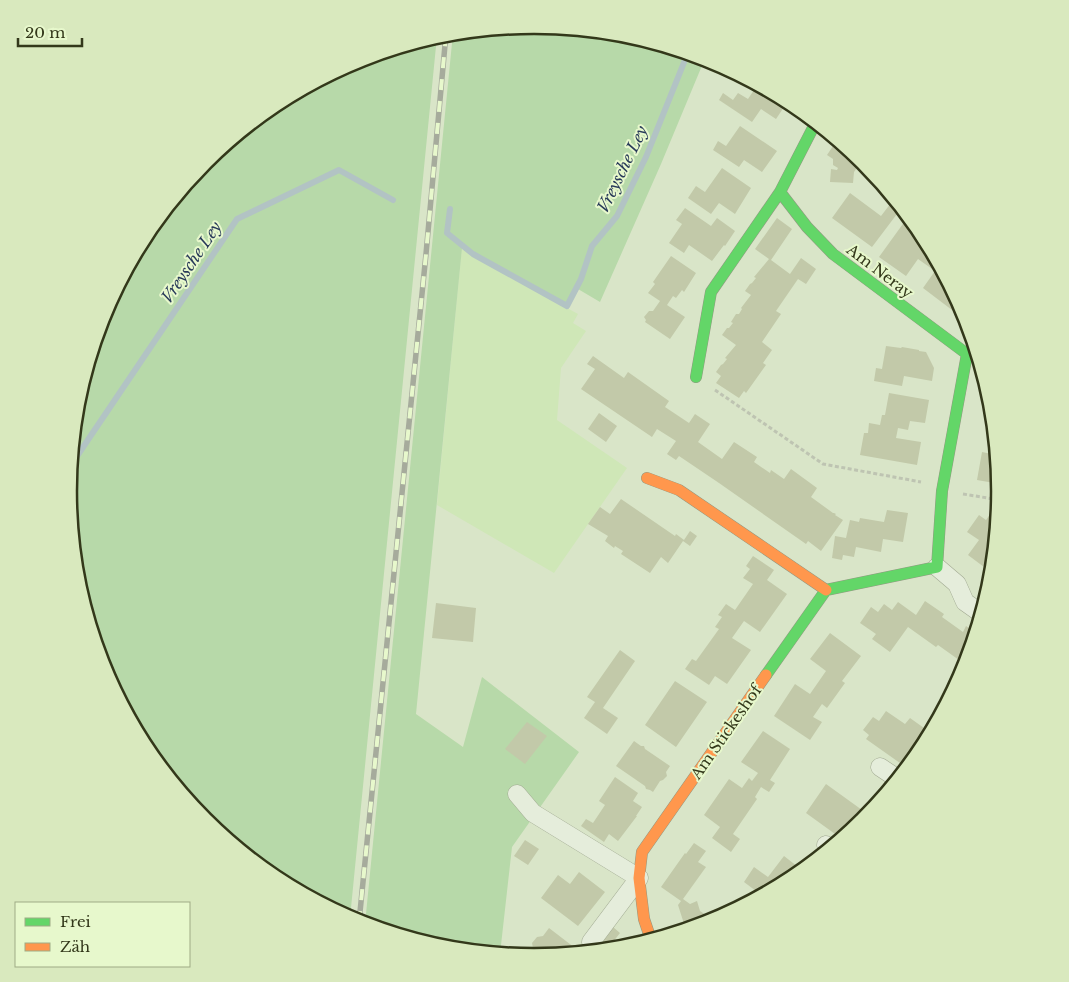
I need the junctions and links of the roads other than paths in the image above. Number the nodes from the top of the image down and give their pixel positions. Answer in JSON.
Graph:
{"nodes":[{"id":1,"x":813,"y":128,"type":"edge"},
{"id":2,"x":780,"y":192,"type":"junction"},
{"id":3,"x":969,"y":351,"type":"edge"},
{"id":4,"x":971,"y":357,"type":"edge"},
{"id":5,"x":696,"y":377,"type":"road end"},
{"id":6,"x":647,"y":478,"type":"dead end"},
{"id":7,"x":937,"y":567,"type":"junction"},
{"id":8,"x":826,"y":590,"type":"junction"},
{"id":9,"x":976,"y":610,"type":"edge"},
{"id":10,"x":880,"y":767,"type":"dead end"},
{"id":11,"x":892,"y":775,"type":"edge"},
{"id":12,"x":517,"y":794,"type":"dead end"},
{"id":13,"x":639,"y":878,"type":"junction"},
{"id":14,"x":649,"y":934,"type":"edge"},
{"id":15,"x":591,"y":942,"type":"dead end"}],
"edges":[{"from":1,"to":2,"type":"street"},
{"from":2,"to":3,"type":"street","name":"Am Neray"},
{"from":2,"to":5,"type":"street"},
{"from":4,"to":7,"type":"street"},
{"from":6,"to":8,"type":"street"},
{"from":7,"to":8,"type":"street"},
{"from":7,"to":9,"type":"street"},
{"from":8,"to":13,"type":"street","name":"Am Stickeshof"},
{"from":10,"to":11,"type":"street"},
{"from":12,"to":13,"type":"street"},
{"from":13,"to":14,"type":"street","name":"Am Stickeshof"},
{"from":13,"to":15,"type":"street"}]}
